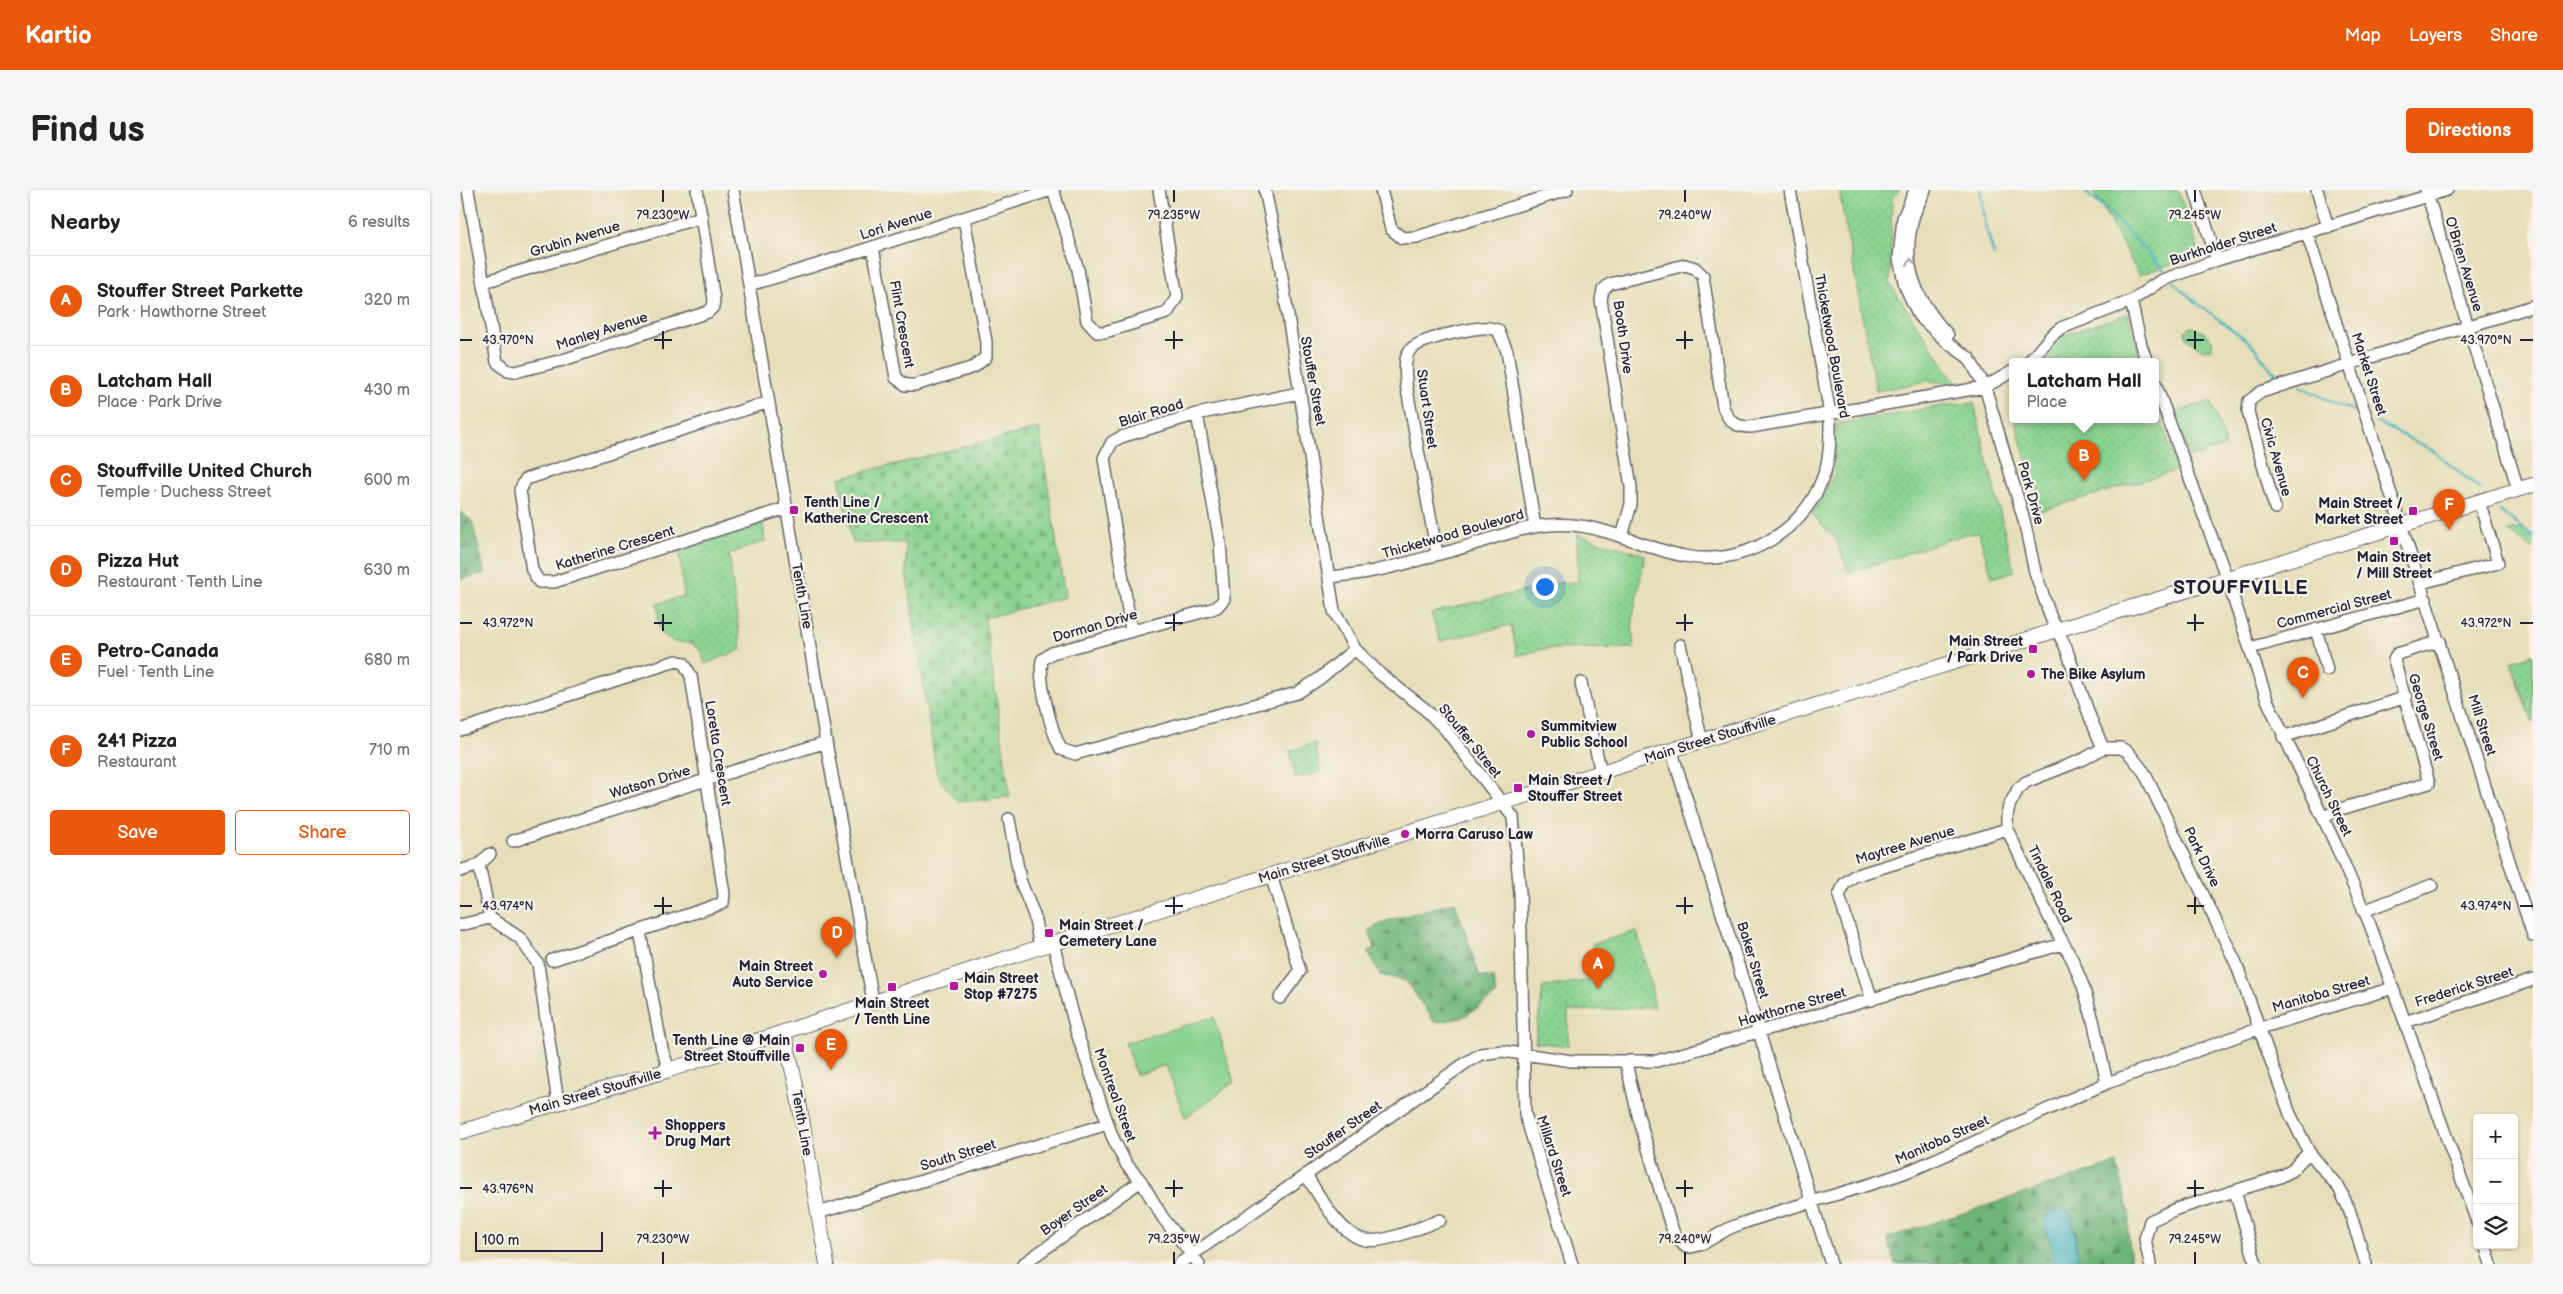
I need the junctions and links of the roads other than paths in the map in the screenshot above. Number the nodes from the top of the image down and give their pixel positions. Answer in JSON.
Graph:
{"nodes":[{"id":1,"x":468,"y":190,"type":"edge"},
{"id":2,"x":697,"y":190,"type":"edge"},
{"id":3,"x":734,"y":190,"type":"edge"},
{"id":4,"x":1052,"y":190,"type":"edge"},
{"id":5,"x":1159,"y":190,"type":"edge"},
{"id":6,"x":1266,"y":190,"type":"edge"},
{"id":7,"x":1381,"y":190,"type":"edge"},
{"id":8,"x":1568,"y":190,"type":"edge"},
{"id":9,"x":1790,"y":190,"type":"edge"},
{"id":10,"x":1915,"y":190,"type":"edge"},
{"id":11,"x":1925,"y":190,"type":"edge"},
{"id":12,"x":2195,"y":190,"type":"edge"},
{"id":13,"x":2317,"y":190,"type":"edge"},
{"id":14,"x":2447,"y":190,"type":"edge"},
{"id":15,"x":2427,"y":193,"type":"edge"},
{"id":16,"x":702,"y":217,"type":"junction"},
{"id":17,"x":964,"y":218,"type":"junction"},
{"id":18,"x":2328,"y":227,"type":"junction"},
{"id":19,"x":2308,"y":233,"type":"junction"},
{"id":20,"x":873,"y":247,"type":"junction"},
{"id":21,"x":2217,"y":260,"type":"junction"},
{"id":22,"x":484,"y":282,"type":"junction"},
{"id":23,"x":749,"y":285,"type":"junction"},
{"id":24,"x":2131,"y":301,"type":"junction"},
{"id":25,"x":2533,"y":306,"type":"edge"},
{"id":26,"x":2467,"y":326,"type":"junction"},
{"id":27,"x":1958,"y":348,"type":"junction"},
{"id":28,"x":2032,"y":358,"type":"edge"},
{"id":29,"x":2146,"y":358,"type":"edge"},
{"id":30,"x":2350,"y":363,"type":"junction"},
{"id":31,"x":2009,"y":373,"type":"edge"},
{"id":32,"x":1985,"y":387,"type":"junction"},
{"id":33,"x":1299,"y":393,"type":"junction"},
{"id":34,"x":2159,"y":394,"type":"edge"},
{"id":35,"x":769,"y":402,"type":"junction"},
{"id":36,"x":1197,"y":414,"type":"junction"},
{"id":37,"x":1830,"y":414,"type":"junction"},
{"id":38,"x":2533,"y":485,"type":"edge"},
{"id":39,"x":2518,"y":489,"type":"junction"},
{"id":40,"x":2479,"y":501,"type":"junction"},
{"id":41,"x":788,"y":508,"type":"junction"},
{"id":42,"x":2275,"y":508,"type":"dead end"},
{"id":43,"x":2402,"y":525,"type":"junction"},
{"id":44,"x":1534,"y":527,"type":"junction"},
{"id":45,"x":1622,"y":536,"type":"junction"},
{"id":46,"x":1437,"y":554,"type":"junction"},
{"id":47,"x":1330,"y":577,"type":"junction"},
{"id":48,"x":2227,"y":579,"type":"junction"},
{"id":49,"x":2421,"y":583,"type":"junction"},
{"id":50,"x":2426,"y":599,"type":"junction"},
{"id":51,"x":2316,"y":629,"type":"junction"},
{"id":52,"x":1131,"y":630,"type":"junction"},
{"id":53,"x":2057,"y":630,"type":"junction"},
{"id":54,"x":2440,"y":641,"type":"junction"},
{"id":55,"x":1680,"y":645,"type":"dead end"},
{"id":56,"x":2250,"y":648,"type":"junction"},
{"id":57,"x":1355,"y":649,"type":"junction"},
{"id":58,"x":2327,"y":670,"type":"dead end"},
{"id":59,"x":1581,"y":683,"type":"dead end"},
{"id":60,"x":2406,"y":697,"type":"junction"},
{"id":61,"x":460,"y":730,"type":"edge"},
{"id":62,"x":2283,"y":736,"type":"junction"},
{"id":63,"x":826,"y":742,"type":"junction"},
{"id":64,"x":1702,"y":742,"type":"junction"},
{"id":65,"x":2103,"y":748,"type":"junction"},
{"id":66,"x":1672,"y":752,"type":"junction"},
{"id":67,"x":1601,"y":773,"type":"junction"},
{"id":68,"x":707,"y":780,"type":"junction"},
{"id":69,"x":1504,"y":804,"type":"junction"},
{"id":70,"x":2323,"y":818,"type":"junction"},
{"id":71,"x":1009,"y":819,"type":"dead end"},
{"id":72,"x":2007,"y":829,"type":"junction"},
{"id":73,"x":513,"y":841,"type":"dead end"},
{"id":74,"x":490,"y":854,"type":"dead end"},
{"id":75,"x":479,"y":865,"type":"junction"},
{"id":76,"x":460,"y":871,"type":"edge"},
{"id":77,"x":1271,"y":875,"type":"junction"},
{"id":78,"x":2432,"y":885,"type":"dead end"},
{"id":79,"x":2363,"y":911,"type":"junction"},
{"id":80,"x":490,"y":918,"type":"junction"},
{"id":81,"x":460,"y":925,"type":"edge"},
{"id":82,"x":640,"y":932,"type":"junction"},
{"id":83,"x":2533,"y":935,"type":"edge"},
{"id":84,"x":2063,"y":944,"type":"junction"},
{"id":85,"x":1047,"y":945,"type":"junction"},
{"id":86,"x":552,"y":960,"type":"dead end"},
{"id":87,"x":2533,"y":980,"type":"edge"},
{"id":88,"x":2393,"y":988,"type":"junction"},
{"id":89,"x":1280,"y":998,"type":"dead end"},
{"id":90,"x":1872,"y":1000,"type":"junction"},
{"id":91,"x":873,"y":1001,"type":"junction"},
{"id":92,"x":2405,"y":1022,"type":"junction"},
{"id":93,"x":2260,"y":1028,"type":"junction"},
{"id":94,"x":1759,"y":1032,"type":"junction"},
{"id":95,"x":784,"y":1033,"type":"junction"},
{"id":96,"x":1525,"y":1054,"type":"junction"},
{"id":97,"x":1626,"y":1062,"type":"junction"},
{"id":98,"x":669,"y":1070,"type":"junction"},
{"id":99,"x":2107,"y":1083,"type":"junction"},
{"id":100,"x":558,"y":1103,"type":"junction"},
{"id":101,"x":1107,"y":1124,"type":"junction"},
{"id":102,"x":460,"y":1132,"type":"edge"},
{"id":103,"x":2310,"y":1152,"type":"junction"},
{"id":104,"x":1306,"y":1174,"type":"junction"},
{"id":105,"x":1141,"y":1181,"type":"junction"},
{"id":106,"x":2235,"y":1191,"type":"junction"},
{"id":107,"x":1812,"y":1202,"type":"junction"},
{"id":108,"x":2473,"y":1211,"type":"edge"},
{"id":109,"x":818,"y":1213,"type":"junction"},
{"id":110,"x":1440,"y":1220,"type":"dead end"},
{"id":111,"x":2486,"y":1249,"type":"edge"},
{"id":112,"x":1196,"y":1259,"type":"edge"},
{"id":113,"x":827,"y":1264,"type":"edge"},
{"id":114,"x":1024,"y":1264,"type":"edge"},
{"id":115,"x":1179,"y":1264,"type":"edge"},
{"id":116,"x":1572,"y":1264,"type":"edge"},
{"id":117,"x":1831,"y":1264,"type":"edge"},
{"id":118,"x":2150,"y":1264,"type":"edge"},
{"id":119,"x":2256,"y":1264,"type":"edge"},
{"id":120,"x":2366,"y":1264,"type":"edge"},
{"id":121,"x":2491,"y":1264,"type":"edge"}],
"edges":[{"from":1,"to":22,"type":"street","name":"Manley Avenue"},
{"from":2,"to":16,"type":"street","name":"Manley Avenue"},
{"from":3,"to":23,"type":"street","name":"Tenth Line"},
{"from":4,"to":5,"type":"street"},
{"from":4,"to":17,"type":"street","name":"Lori Avenue"},
{"from":6,"to":33,"type":"street","name":"Stouffer Street"},
{"from":7,"to":8,"type":"street"},
{"from":9,"to":37,"type":"street","name":"Thicketwood Boulevard"},
{"from":10,"to":27,"type":"street","name":"Park Drive"},
{"from":27,"to":11,"type":"street","name":"Park Drive","one_way":true},
{"from":12,"to":21,"type":"street"},
{"from":13,"to":18,"type":"street"},
{"from":14,"to":15,"type":"street","name":"Burkholder Street"},
{"from":15,"to":18,"type":"street","name":"Burkholder Street"},
{"from":15,"to":26,"type":"street","name":"O'Brien Avenue"},
{"from":16,"to":22,"type":"street","name":"Grubin Avenue"},
{"from":16,"to":22,"type":"street","name":"Manley Avenue"},
{"from":17,"to":20,"type":"street","name":"Lori Avenue"},
{"from":17,"to":20,"type":"street","name":"Flint Crescent"},
{"from":18,"to":19,"type":"street","name":"Burkholder Street"},
{"from":19,"to":21,"type":"street","name":"Burkholder Street"},
{"from":19,"to":30,"type":"street","name":"Market Street"},
{"from":20,"to":23,"type":"street","name":"Lori Avenue"},
{"from":21,"to":24,"type":"street","name":"Burkholder Street"},
{"from":23,"to":35,"type":"street","name":"Tenth Line"},
{"from":24,"to":28,"type":"street","name":"Burkholder Street"},
{"from":24,"to":29,"type":"street"},
{"from":25,"to":26,"type":"street"},
{"from":26,"to":30,"type":"street"},
{"from":26,"to":39,"type":"street","name":"O'Brien Avenue"},
{"from":27,"to":32,"type":"street","name":"Park Drive"},
{"from":30,"to":42,"type":"street","name":"Civic Avenue"},
{"from":30,"to":43,"type":"street","name":"Market Street"},
{"from":31,"to":32,"type":"street"},
{"from":32,"to":37,"type":"street"},
{"from":32,"to":53,"type":"street","name":"Park Drive"},
{"from":33,"to":36,"type":"street","name":"Blair Road"},
{"from":33,"to":47,"type":"street","name":"Stouffer Street"},
{"from":34,"to":48,"type":"street","name":"Church Street"},
{"from":35,"to":41,"type":"street","name":"Tenth Line"},
{"from":35,"to":41,"type":"street","name":"Katherine Crescent"},
{"from":36,"to":52,"type":"street","name":"Blair Road"},
{"from":36,"to":52,"type":"street","name":"Dorman Drive"},
{"from":37,"to":45,"type":"street","name":"Thicketwood Boulevard"},
{"from":37,"to":45,"type":"street","name":"Booth Drive"},
{"from":38,"to":39,"type":"main road","name":"Main Street Stouffville"},
{"from":39,"to":40,"type":"main road","name":"Main Street Stouffville"},
{"from":40,"to":43,"type":"main road","name":"Main Street Stouffville"},
{"from":40,"to":49,"type":"street"},
{"from":41,"to":63,"type":"street","name":"Tenth Line"},
{"from":43,"to":48,"type":"main road","name":"Main Street Stouffville"},
{"from":43,"to":49,"type":"street","name":"Mill Street"},
{"from":44,"to":45,"type":"street","name":"Thicketwood Boulevard"},
{"from":44,"to":46,"type":"street","name":"Thicketwood Boulevard"},
{"from":44,"to":46,"type":"street","name":"Stuart Street"},
{"from":46,"to":47,"type":"street","name":"Thicketwood Boulevard"},
{"from":47,"to":57,"type":"street","name":"Stouffer Street"},
{"from":48,"to":53,"type":"main road","name":"Main Street Stouffville"},
{"from":48,"to":56,"type":"street","name":"Church Street"},
{"from":49,"to":50,"type":"street","name":"Mill Street"},
{"from":50,"to":51,"type":"street","name":"Commercial Street"},
{"from":50,"to":54,"type":"street","name":"Mill Street"},
{"from":51,"to":56,"type":"street","name":"Commercial Street"},
{"from":51,"to":58,"type":"street"},
{"from":52,"to":57,"type":"street","name":"Dorman Drive"},
{"from":53,"to":64,"type":"main road","name":"Main Street Stouffville"},
{"from":53,"to":65,"type":"street","name":"Park Drive"},
{"from":54,"to":60,"type":"street","name":"George Street"},
{"from":54,"to":83,"type":"street","name":"Mill Street"},
{"from":55,"to":64,"type":"street"},
{"from":56,"to":62,"type":"street","name":"Church Street"},
{"from":57,"to":69,"type":"street","name":"Stouffer Street"},
{"from":59,"to":67,"type":"street"},
{"from":60,"to":62,"type":"street"},
{"from":60,"to":70,"type":"street","name":"George Street"},
{"from":61,"to":68,"type":"street","name":"Loretta Crescent"},
{"from":62,"to":70,"type":"street","name":"Church Street"},
{"from":63,"to":68,"type":"street","name":"Watson Drive"},
{"from":63,"to":91,"type":"street","name":"Tenth Line"},
{"from":64,"to":66,"type":"main road","name":"Main Street Stouffville"},
{"from":65,"to":72,"type":"street"},
{"from":65,"to":93,"type":"street","name":"Park Drive"},
{"from":66,"to":67,"type":"main road","name":"Main Street Stouffville"},
{"from":66,"to":94,"type":"street","name":"Baker Street"},
{"from":67,"to":69,"type":"main road","name":"Main Street Stouffville"},
{"from":68,"to":73,"type":"street","name":"Watson Drive"},
{"from":68,"to":82,"type":"street","name":"Loretta Crescent"},
{"from":69,"to":77,"type":"main road","name":"Main Street Stouffville"},
{"from":69,"to":96,"type":"street","name":"Stouffer Street"},
{"from":70,"to":79,"type":"street","name":"Church Street"},
{"from":71,"to":85,"type":"street","name":"Montreal Street"},
{"from":72,"to":84,"type":"street","name":"Tindale Road"},
{"from":72,"to":90,"type":"street","name":"Maytree Avenue"},
{"from":74,"to":75,"type":"street"},
{"from":75,"to":76,"type":"street"},
{"from":75,"to":80,"type":"street"},
{"from":77,"to":85,"type":"main road","name":"Main Street Stouffville"},
{"from":77,"to":89,"type":"street"},
{"from":78,"to":79,"type":"street"},
{"from":79,"to":88,"type":"street","name":"Church Street"},
{"from":80,"to":81,"type":"street"},
{"from":80,"to":100,"type":"street"},
{"from":82,"to":86,"type":"street","name":"Loretta Crescent"},
{"from":82,"to":98,"type":"street"},
{"from":84,"to":90,"type":"street","name":"Hawthorne Street"},
{"from":84,"to":99,"type":"street","name":"Tindale Road"},
{"from":85,"to":91,"type":"main road","name":"Main Street Stouffville"},
{"from":85,"to":101,"type":"street","name":"Montreal Street"},
{"from":87,"to":92,"type":"street","name":"Frederick Street"},
{"from":88,"to":92,"type":"street","name":"Church Street"},
{"from":88,"to":93,"type":"street","name":"Manitoba Street"},
{"from":90,"to":94,"type":"street","name":"Hawthorne Street"},
{"from":91,"to":95,"type":"main road","name":"Main Street Stouffville"},
{"from":92,"to":108,"type":"street","name":"Church Street"},
{"from":93,"to":99,"type":"street","name":"Manitoba Street"},
{"from":93,"to":103,"type":"street","name":"Park Drive"},
{"from":94,"to":97,"type":"street","name":"Hawthorne Street"},
{"from":94,"to":107,"type":"street","name":"Baker Street"},
{"from":95,"to":98,"type":"main road","name":"Main Street Stouffville"},
{"from":95,"to":109,"type":"main road","name":"Tenth Line"},
{"from":96,"to":97,"type":"street","name":"Hawthorne Street"},
{"from":96,"to":104,"type":"street","name":"Stouffer Street"},
{"from":96,"to":116,"type":"street","name":"Millard Street"},
{"from":97,"to":107,"type":"street","name":"Manitoba Street"},
{"from":98,"to":100,"type":"main road","name":"Main Street Stouffville"},
{"from":99,"to":107,"type":"street","name":"Manitoba Street"},
{"from":100,"to":102,"type":"main road","name":"Main Street Stouffville"},
{"from":101,"to":105,"type":"street","name":"Montreal Street"},
{"from":101,"to":109,"type":"street","name":"South Street"},
{"from":103,"to":106,"type":"street"},
{"from":103,"to":120,"type":"street","name":"Park Drive"},
{"from":104,"to":110,"type":"street"},
{"from":104,"to":112,"type":"street","name":"Stouffer Street"},
{"from":105,"to":112,"type":"street","name":"Montreal Street"},
{"from":105,"to":114,"type":"street","name":"Boyer Street"},
{"from":106,"to":118,"type":"street"},
{"from":106,"to":119,"type":"street"},
{"from":107,"to":117,"type":"street","name":"Baker Street"},
{"from":109,"to":113,"type":"main road","name":"Tenth Line"},
{"from":111,"to":121,"type":"street"},
{"from":112,"to":115,"type":"street","name":"Stouffer Street"}]}
